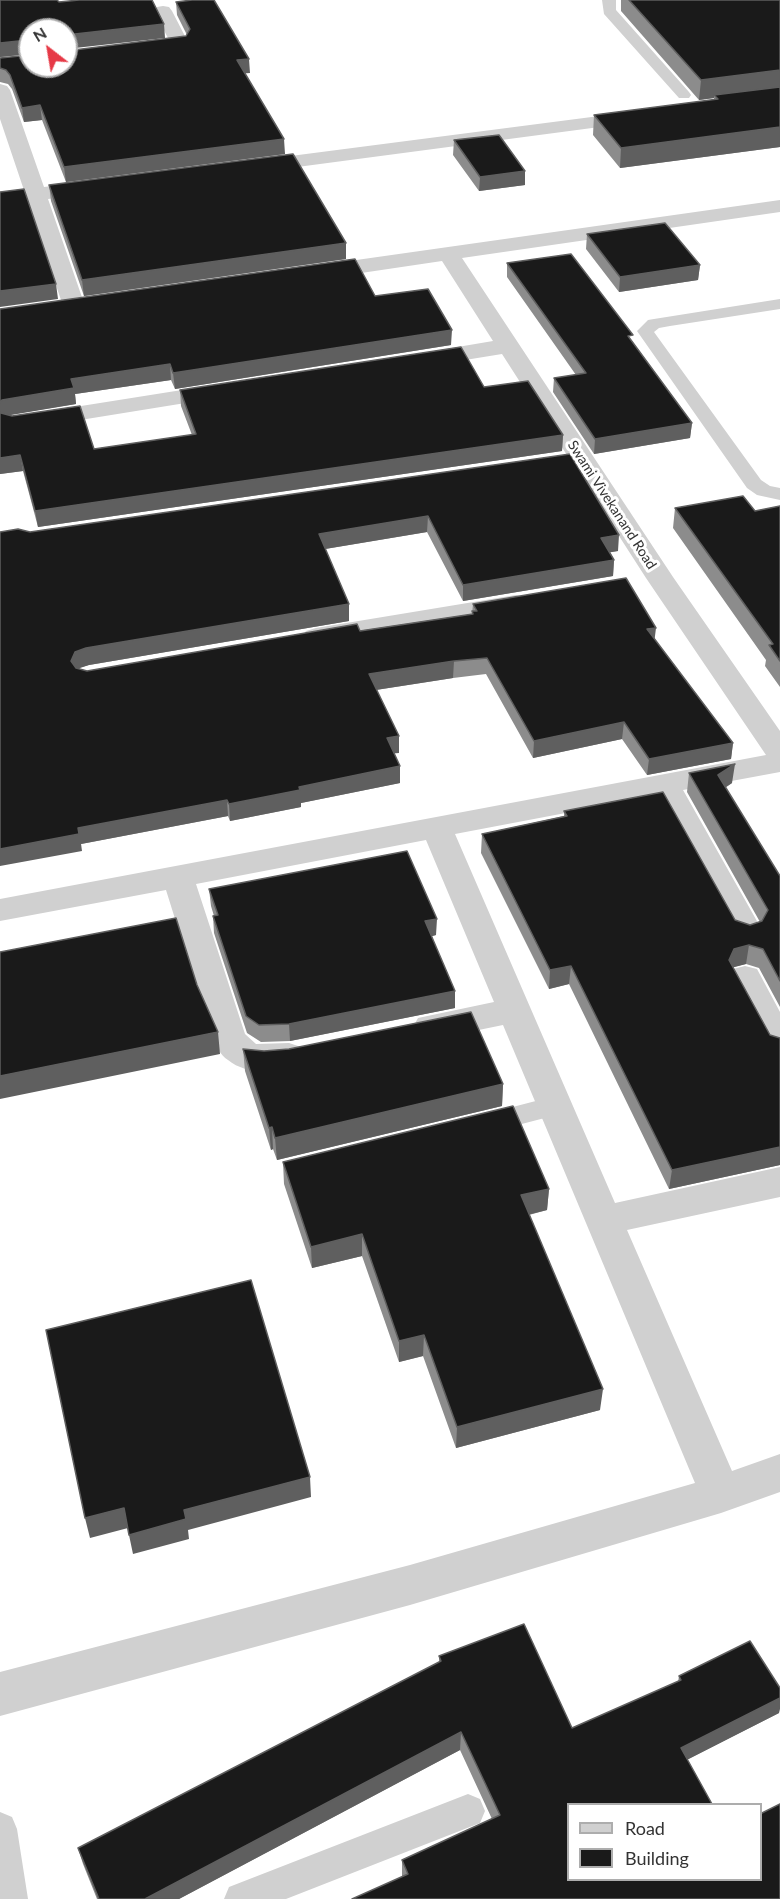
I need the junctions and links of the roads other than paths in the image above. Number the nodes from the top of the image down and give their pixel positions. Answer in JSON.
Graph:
{"nodes":[{"id":1,"x":609,"y":0,"type":"edge"},
{"id":2,"x":163,"y":11,"type":"dead end"},
{"id":3,"x":78,"y":56,"type":"edge"},
{"id":4,"x":0,"y":90,"type":"edge"},
{"id":5,"x":680,"y":107,"type":"joint"},
{"id":6,"x":229,"y":170,"type":"edge"},
{"id":7,"x":115,"y":184,"type":"edge"},
{"id":8,"x":36,"y":194,"type":"junction"},
{"id":9,"x":780,"y":206,"type":"edge"},
{"id":10,"x":448,"y":254,"type":"junction"},
{"id":11,"x":296,"y":275,"type":"edge"},
{"id":12,"x":97,"y":303,"type":"edge"},
{"id":13,"x":780,"y":304,"type":"edge"},
{"id":14,"x":508,"y":346,"type":"junction"},
{"id":15,"x":402,"y":363,"type":"edge"},
{"id":16,"x":249,"y":387,"type":"edge"},
{"id":17,"x":14,"y":423,"type":"edge"},
{"id":18,"x":780,"y":494,"type":"edge"},
{"id":19,"x":544,"y":598,"type":"edge"},
{"id":20,"x":287,"y":642,"type":"edge"},
{"id":21,"x":780,"y":753,"type":"edge"},
{"id":22,"x":780,"y":762,"type":"edge"},
{"id":23,"x":664,"y":784,"type":"junction"},
{"id":24,"x":436,"y":827,"type":"junction"},
{"id":25,"x":178,"y":876,"type":"junction"},
{"id":26,"x":0,"y":910,"type":"edge"},
{"id":27,"x":746,"y":930,"type":"edge"},
{"id":28,"x":745,"y":978,"type":"dead end"},
{"id":29,"x":514,"y":1010,"type":"junction"},
{"id":30,"x":402,"y":1033,"type":"edge"},
{"id":31,"x":780,"y":1044,"type":"edge"},
{"id":32,"x":324,"y":1049,"type":"edge"},
{"id":33,"x":555,"y":1107,"type":"junction"},
{"id":34,"x":467,"y":1128,"type":"edge"},
{"id":35,"x":780,"y":1182,"type":"edge"},
{"id":36,"x":604,"y":1220,"type":"junction"},
{"id":37,"x":780,"y":1473,"type":"edge"},
{"id":38,"x":721,"y":1494,"type":"junction"},
{"id":39,"x":0,"y":1694,"type":"edge"},
{"id":40,"x":468,"y":1811,"type":"dead end"},
{"id":41,"x":0,"y":1829,"type":"edge"},
{"id":42,"x":11,"y":1899,"type":"edge"},
{"id":43,"x":241,"y":1899,"type":"edge"}],
"edges":[{"from":1,"to":5,"type":"lane"},
{"from":2,"to":3,"type":"street"},
{"from":4,"to":8,"type":"street"},
{"from":5,"to":6,"type":"street"},
{"from":7,"to":8,"type":"street"},
{"from":8,"to":12,"type":"street"},
{"from":9,"to":10,"type":"street"},
{"from":10,"to":11,"type":"street"},
{"from":10,"to":14,"type":"street","name":"Swami Vivekanand Road"},
{"from":13,"to":18,"type":"lane"},
{"from":14,"to":15,"type":"street"},
{"from":14,"to":21,"type":"street","name":"Swami Vivekanand Road"},
{"from":16,"to":17,"type":"street"},
{"from":19,"to":20,"type":"street"},
{"from":22,"to":23,"type":"street"},
{"from":23,"to":24,"type":"street"},
{"from":23,"to":27,"type":"street"},
{"from":24,"to":25,"type":"street"},
{"from":24,"to":29,"type":"street"},
{"from":25,"to":26,"type":"street"},
{"from":25,"to":32,"type":"street"},
{"from":28,"to":31,"type":"street"},
{"from":29,"to":30,"type":"street"},
{"from":29,"to":33,"type":"street"},
{"from":33,"to":34,"type":"lane"},
{"from":33,"to":36,"type":"street"},
{"from":35,"to":36,"type":"street"},
{"from":36,"to":38,"type":"street"},
{"from":37,"to":38,"type":"street"},
{"from":38,"to":39,"type":"street"},
{"from":40,"to":43,"type":"lane"},
{"from":41,"to":42,"type":"lane"}]}
